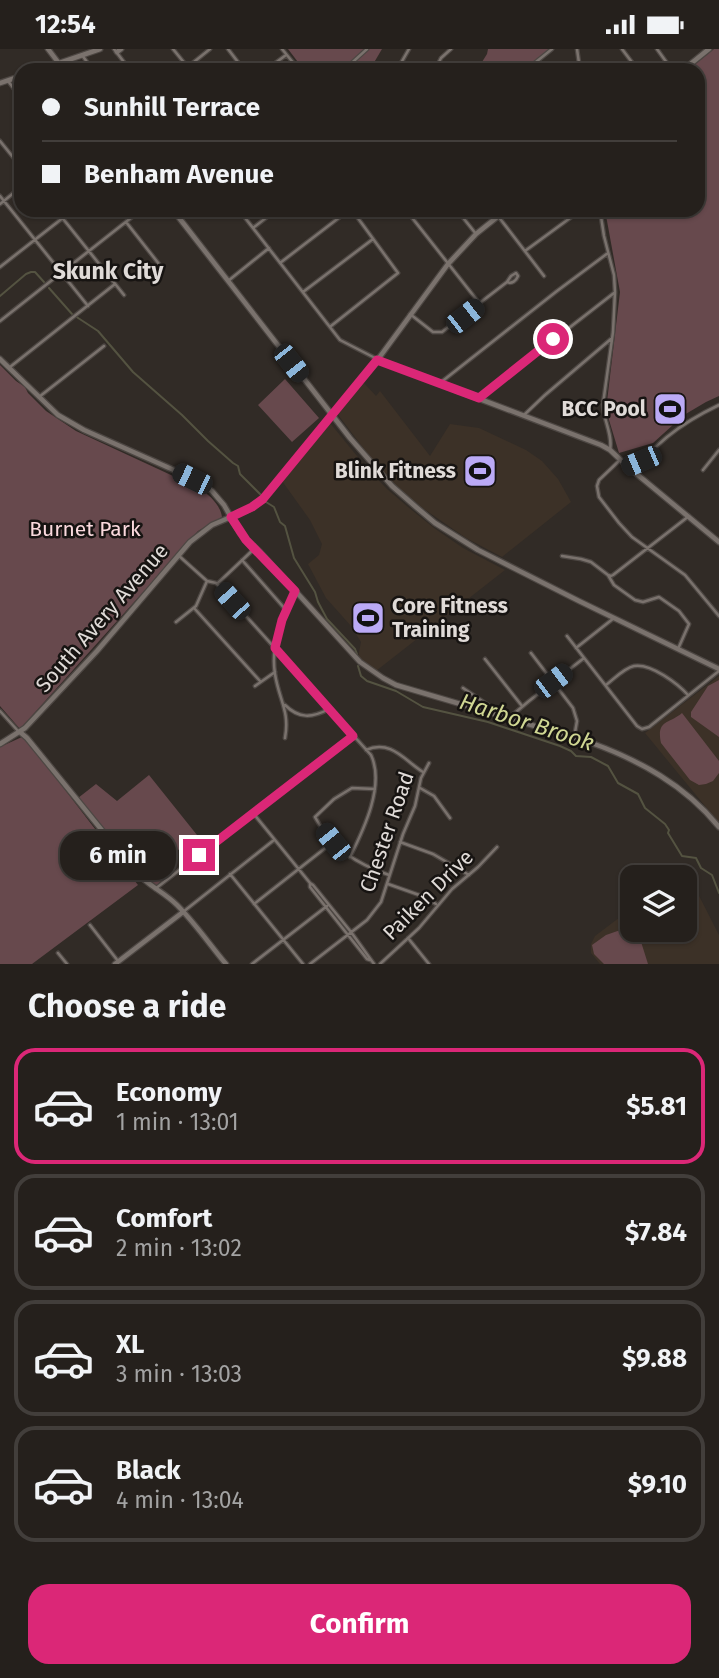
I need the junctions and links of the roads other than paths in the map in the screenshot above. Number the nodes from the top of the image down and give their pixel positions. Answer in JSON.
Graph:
{"nodes":[{"id":1,"x":48,"y":49,"type":"edge"},
{"id":2,"x":100,"y":49,"type":"edge"},
{"id":3,"x":210,"y":49,"type":"edge"},
{"id":4,"x":228,"y":49,"type":"edge"},
{"id":5,"x":282,"y":49,"type":"edge"},
{"id":6,"x":368,"y":49,"type":"edge"},
{"id":7,"x":451,"y":49,"type":"edge"},
{"id":8,"x":552,"y":49,"type":"edge"},
{"id":9,"x":622,"y":49,"type":"edge"},
{"id":10,"x":709,"y":49,"type":"edge"},
{"id":11,"x":286,"y":54,"type":"junction"},
{"id":12,"x":82,"y":55,"type":"junction"},
{"id":13,"x":59,"y":63,"type":"joint"},
{"id":14,"x":88,"y":63,"type":"edge"},
{"id":15,"x":194,"y":63,"type":"edge"},
{"id":16,"x":239,"y":63,"type":"edge"},
{"id":17,"x":275,"y":63,"type":"edge"},
{"id":18,"x":293,"y":63,"type":"edge"},
{"id":19,"x":352,"y":63,"type":"edge"},
{"id":20,"x":438,"y":63,"type":"edge"},
{"id":21,"x":535,"y":63,"type":"edge"},
{"id":22,"x":633,"y":63,"type":"edge"},
{"id":23,"x":692,"y":63,"type":"edge"},
{"id":24,"x":14,"y":79,"type":"edge"},
{"id":25,"x":8,"y":81,"type":"junction"},
{"id":26,"x":0,"y":82,"type":"edge"},
{"id":27,"x":14,"y":89,"type":"edge"},
{"id":28,"x":0,"y":141,"type":"edge"},
{"id":29,"x":14,"y":158,"type":"edge"},
{"id":30,"x":14,"y":193,"type":"edge"},
{"id":31,"x":0,"y":196,"type":"edge"},
{"id":32,"x":4,"y":201,"type":"junction"},
{"id":33,"x":0,"y":204,"type":"edge"},
{"id":34,"x":14,"y":213,"type":"edge"},
{"id":35,"x":17,"y":217,"type":"edge"},
{"id":36,"x":132,"y":217,"type":"edge"},
{"id":37,"x":178,"y":217,"type":"edge"},
{"id":38,"x":244,"y":217,"type":"edge"},
{"id":39,"x":267,"y":217,"type":"edge"},
{"id":40,"x":342,"y":217,"type":"edge"},
{"id":41,"x":357,"y":217,"type":"edge"},
{"id":42,"x":411,"y":217,"type":"edge"},
{"id":43,"x":463,"y":217,"type":"edge"},
{"id":44,"x":497,"y":217,"type":"edge"},
{"id":45,"x":499,"y":217,"type":"edge"},
{"id":46,"x":571,"y":217,"type":"edge"},
{"id":47,"x":601,"y":217,"type":"edge"},
{"id":48,"x":62,"y":218,"type":"joint"},
{"id":49,"x":126,"y":222,"type":"junction"},
{"id":50,"x":253,"y":228,"type":"junction"},
{"id":51,"x":476,"y":234,"type":"junction"},
{"id":52,"x":35,"y":239,"type":"junction"},
{"id":53,"x":374,"y":239,"type":"junction"},
{"id":54,"x":269,"y":249,"type":"junction"},
{"id":55,"x":89,"y":251,"type":"junction"},
{"id":56,"x":525,"y":251,"type":"junction"},
{"id":57,"x":608,"y":253,"type":"junction"},
{"id":58,"x":280,"y":263,"type":"junction"},
{"id":59,"x":159,"y":264,"type":"dead end"},
{"id":60,"x":448,"y":264,"type":"junction"},
{"id":61,"x":0,"y":267,"type":"edge"},
{"id":62,"x":62,"y":272,"type":"junction"},
{"id":63,"x":544,"y":276,"type":"dead end"},
{"id":64,"x":228,"y":281,"type":"junction"},
{"id":65,"x":507,"y":282,"type":"dead end"},
{"id":66,"x":115,"y":284,"type":"junction"},
{"id":67,"x":303,"y":292,"type":"junction"},
{"id":68,"x":615,"y":292,"type":"junction"},
{"id":69,"x":124,"y":295,"type":"dead end"},
{"id":70,"x":480,"y":304,"type":"junction"},
{"id":71,"x":88,"y":306,"type":"junction"},
{"id":72,"x":410,"y":314,"type":"junction"},
{"id":73,"x":0,"y":321,"type":"edge"},
{"id":74,"x":330,"y":327,"type":"junction"},
{"id":75,"x":612,"y":339,"type":"junction"},
{"id":76,"x":104,"y":346,"type":"dead end"},
{"id":77,"x":0,"y":359,"type":"edge"},
{"id":78,"x":377,"y":360,"type":"junction"},
{"id":79,"x":9,"y":368,"type":"junction"},
{"id":80,"x":440,"y":383,"type":"junction"},
{"id":81,"x":39,"y":397,"type":"junction"},
{"id":82,"x":479,"y":398,"type":"junction"},
{"id":83,"x":719,"y":405,"type":"edge"},
{"id":84,"x":332,"y":415,"type":"junction"},
{"id":85,"x":524,"y":415,"type":"junction"},
{"id":86,"x":610,"y":450,"type":"junction"},
{"id":87,"x":719,"y":450,"type":"edge"},
{"id":88,"x":620,"y":460,"type":"junction"},
{"id":89,"x":627,"y":466,"type":"junction"},
{"id":90,"x":703,"y":470,"type":"dead end"},
{"id":91,"x":689,"y":516,"type":"junction"},
{"id":92,"x":231,"y":517,"type":"junction"},
{"id":93,"x":719,"y":542,"type":"edge"},
{"id":94,"x":255,"y":548,"type":"junction"},
{"id":95,"x":647,"y":549,"type":"junction"},
{"id":96,"x":178,"y":555,"type":"junction"},
{"id":97,"x":562,"y":556,"type":"dead end"},
{"id":98,"x":242,"y":560,"type":"junction"},
{"id":99,"x":608,"y":575,"type":"junction"},
{"id":100,"x":207,"y":581,"type":"junction"},
{"id":101,"x":217,"y":584,"type":"junction"},
{"id":102,"x":295,"y":591,"type":"junction"},
{"id":103,"x":194,"y":608,"type":"junction"},
{"id":104,"x":287,"y":610,"type":"junction"},
{"id":105,"x":719,"y":616,"type":"edge"},
{"id":106,"x":614,"y":618,"type":"junction"},
{"id":107,"x":176,"y":622,"type":"dead end"},
{"id":108,"x":567,"y":636,"type":"dead end"},
{"id":109,"x":576,"y":647,"type":"junction"},
{"id":110,"x":275,"y":648,"type":"junction"},
{"id":111,"x":678,"y":649,"type":"junction"},
{"id":112,"x":531,"y":653,"type":"dead end"},
{"id":113,"x":584,"y":658,"type":"junction"},
{"id":114,"x":485,"y":659,"type":"dead end"},
{"id":115,"x":719,"y":670,"type":"edge"},
{"id":116,"x":275,"y":672,"type":"junction"},
{"id":117,"x":260,"y":681,"type":"junction"},
{"id":118,"x":553,"y":681,"type":"junction"},
{"id":119,"x":606,"y":685,"type":"junction"},
{"id":120,"x":255,"y":686,"type":"dead end"},
{"id":121,"x":463,"y":688,"type":"dead end"},
{"id":122,"x":688,"y":695,"type":"junction"},
{"id":123,"x":284,"y":705,"type":"junction"},
{"id":124,"x":522,"y":706,"type":"junction"},
{"id":125,"x":329,"y":709,"type":"junction"},
{"id":126,"x":0,"y":711,"type":"edge"},
{"id":127,"x":486,"y":712,"type":"junction"},
{"id":128,"x":509,"y":719,"type":"junction"},
{"id":129,"x":20,"y":732,"type":"junction"},
{"id":130,"x":353,"y":736,"type":"junction"},
{"id":131,"x":285,"y":738,"type":"dead end"},
{"id":132,"x":573,"y":738,"type":"junction"},
{"id":133,"x":0,"y":744,"type":"edge"},
{"id":134,"x":366,"y":750,"type":"junction"},
{"id":135,"x":429,"y":763,"type":"dead end"},
{"id":136,"x":424,"y":772,"type":"junction"},
{"id":137,"x":420,"y":788,"type":"junction"},
{"id":138,"x":375,"y":789,"type":"junction"},
{"id":139,"x":253,"y":813,"type":"junction"},
{"id":140,"x":450,"y":818,"type":"dead end"},
{"id":141,"x":719,"y":827,"type":"edge"},
{"id":142,"x":275,"y":840,"type":"junction"},
{"id":143,"x":333,"y":842,"type":"junction"},
{"id":144,"x":400,"y":842,"type":"junction"},
{"id":145,"x":497,"y":847,"type":"dead end"},
{"id":146,"x":350,"y":857,"type":"junction"},
{"id":147,"x":299,"y":869,"type":"junction"},
{"id":148,"x":230,"y":874,"type":"junction"},
{"id":149,"x":390,"y":875,"type":"junction"},
{"id":150,"x":469,"y":875,"type":"junction"},
{"id":151,"x":388,"y":884,"type":"junction"},
{"id":152,"x":155,"y":889,"type":"junction"},
{"id":153,"x":254,"y":904,"type":"junction"},
{"id":154,"x":327,"y":905,"type":"junction"},
{"id":155,"x":437,"y":905,"type":"junction"},
{"id":156,"x":183,"y":912,"type":"junction"},
{"id":157,"x":90,"y":925,"type":"dead end"},
{"id":158,"x":350,"y":934,"type":"junction"},
{"id":159,"x":408,"y":938,"type":"junction"},
{"id":160,"x":283,"y":940,"type":"junction"},
{"id":161,"x":58,"y":953,"type":"dead end"},
{"id":162,"x":116,"y":963,"type":"edge"},
{"id":163,"x":66,"y":964,"type":"edge"},
{"id":164,"x":226,"y":964,"type":"edge"},
{"id":165,"x":252,"y":964,"type":"edge"},
{"id":166,"x":303,"y":964,"type":"edge"},
{"id":167,"x":310,"y":964,"type":"edge"},
{"id":168,"x":374,"y":964,"type":"edge"},
{"id":169,"x":380,"y":964,"type":"edge"},
{"id":170,"x":429,"y":964,"type":"edge"}],
"edges":[{"from":1,"to":13,"type":"street"},
{"from":2,"to":12,"type":"street"},
{"from":3,"to":15,"type":"street"},
{"from":4,"to":16,"type":"street"},
{"from":5,"to":11,"type":"street"},
{"from":6,"to":19,"type":"street"},
{"from":7,"to":20,"type":"street"},
{"from":8,"to":21,"type":"street"},
{"from":9,"to":22,"type":"street"},
{"from":10,"to":23,"type":"street"},
{"from":11,"to":17,"type":"street"},
{"from":11,"to":18,"type":"street"},
{"from":12,"to":13,"type":"street"},
{"from":12,"to":14,"type":"street"},
{"from":24,"to":25,"type":"street"},
{"from":25,"to":26,"type":"street"},
{"from":25,"to":27,"type":"street"},
{"from":28,"to":29,"type":"street"},
{"from":30,"to":32,"type":"street"},
{"from":31,"to":32,"type":"street"},
{"from":32,"to":33,"type":"street"},
{"from":32,"to":34,"type":"street"},
{"from":35,"to":52,"type":"street"},
{"from":36,"to":49,"type":"street"},
{"from":37,"to":64,"type":"street"},
{"from":38,"to":50,"type":"street"},
{"from":39,"to":50,"type":"street"},
{"from":40,"to":58,"type":"street"},
{"from":41,"to":53,"type":"street"},
{"from":42,"to":60,"type":"street"},
{"from":43,"to":51,"type":"street"},
{"from":44,"to":51,"type":"street","name":"South Avery Avenue"},
{"from":45,"to":56,"type":"street"},
{"from":46,"to":56,"type":"street"},
{"from":47,"to":57,"type":"street"},
{"from":48,"to":52,"type":"street"},
{"from":48,"to":55,"type":"street"},
{"from":49,"to":55,"type":"street"},
{"from":49,"to":59,"type":"street"},
{"from":50,"to":54,"type":"street"},
{"from":51,"to":60,"type":"street","name":"South Avery Avenue"},
{"from":52,"to":61,"type":"street"},
{"from":52,"to":62,"type":"street"},
{"from":53,"to":67,"type":"street"},
{"from":53,"to":74,"type":"street"},
{"from":54,"to":58,"type":"street"},
{"from":54,"to":64,"type":"street"},
{"from":55,"to":62,"type":"street"},
{"from":55,"to":66,"type":"street"},
{"from":56,"to":63,"type":"street"},
{"from":57,"to":68,"type":"street"},
{"from":57,"to":80,"type":"street"},
{"from":58,"to":67,"type":"street"},
{"from":60,"to":70,"type":"street"},
{"from":60,"to":72,"type":"street","name":"South Avery Avenue"},
{"from":62,"to":71,"type":"street"},
{"from":62,"to":73,"type":"street"},
{"from":64,"to":84,"type":"street"},
{"from":65,"to":70,"type":"street"},
{"from":66,"to":69,"type":"street"},
{"from":66,"to":71,"type":"street"},
{"from":67,"to":74,"type":"street"},
{"from":68,"to":75,"type":"street"},
{"from":68,"to":82,"type":"street"},
{"from":70,"to":72,"type":"street"},
{"from":71,"to":79,"type":"street"},
{"from":72,"to":78,"type":"street","name":"South Avery Avenue"},
{"from":74,"to":78,"type":"street"},
{"from":75,"to":85,"type":"street"},
{"from":75,"to":86,"type":"street"},
{"from":76,"to":81,"type":"street"},
{"from":77,"to":79,"type":"street"},
{"from":78,"to":80,"type":"street"},
{"from":78,"to":84,"type":"street","name":"South Avery Avenue"},
{"from":79,"to":81,"type":"street"},
{"from":80,"to":82,"type":"street"},
{"from":81,"to":92,"type":"street"},
{"from":82,"to":85,"type":"street"},
{"from":83,"to":89,"type":"street"},
{"from":84,"to":92,"type":"street","name":"South Avery Avenue"},
{"from":84,"to":106,"type":"street"},
{"from":85,"to":86,"type":"street"},
{"from":86,"to":88,"type":"street"},
{"from":87,"to":90,"type":"street"},
{"from":88,"to":89,"type":"street"},
{"from":88,"to":95,"type":"street"},
{"from":89,"to":91,"type":"street"},
{"from":91,"to":93,"type":"street"},
{"from":91,"to":95,"type":"street"},
{"from":92,"to":94,"type":"street"},
{"from":92,"to":96,"type":"street","name":"South Avery Avenue"},
{"from":94,"to":98,"type":"street"},
{"from":94,"to":102,"type":"street"},
{"from":95,"to":99,"type":"street"},
{"from":95,"to":105,"type":"street"},
{"from":96,"to":100,"type":"street"},
{"from":96,"to":129,"type":"street","name":"South Avery Avenue"},
{"from":97,"to":99,"type":"street"},
{"from":98,"to":101,"type":"street"},
{"from":98,"to":104,"type":"street"},
{"from":99,"to":111,"type":"street"},
{"from":100,"to":101,"type":"street"},
{"from":100,"to":103,"type":"street"},
{"from":101,"to":110,"type":"street"},
{"from":102,"to":104,"type":"street"},
{"from":102,"to":127,"type":"street"},
{"from":103,"to":107,"type":"street"},
{"from":103,"to":117,"type":"street"},
{"from":104,"to":110,"type":"street"},
{"from":106,"to":109,"type":"street"},
{"from":106,"to":111,"type":"street"},
{"from":108,"to":109,"type":"street"},
{"from":109,"to":113,"type":"street"},
{"from":110,"to":116,"type":"street"},
{"from":110,"to":125,"type":"street"},
{"from":111,"to":115,"type":"street"},
{"from":112,"to":118,"type":"street"},
{"from":113,"to":118,"type":"street"},
{"from":113,"to":119,"type":"street"},
{"from":114,"to":124,"type":"street"},
{"from":115,"to":122,"type":"street"},
{"from":116,"to":117,"type":"street"},
{"from":116,"to":123,"type":"street"},
{"from":117,"to":120,"type":"street"},
{"from":118,"to":124,"type":"street"},
{"from":118,"to":132,"type":"street"},
{"from":119,"to":122,"type":"street"},
{"from":119,"to":122,"type":"street"},
{"from":121,"to":127,"type":"street"},
{"from":123,"to":125,"type":"street"},
{"from":123,"to":131,"type":"street"},
{"from":124,"to":128,"type":"street"},
{"from":125,"to":130,"type":"street"},
{"from":126,"to":129,"type":"street"},
{"from":127,"to":128,"type":"street"},
{"from":128,"to":132,"type":"street"},
{"from":129,"to":133,"type":"street","name":"South Avery Avenue"},
{"from":129,"to":152,"type":"street"},
{"from":130,"to":134,"type":"street"},
{"from":130,"to":139,"type":"street"},
{"from":132,"to":141,"type":"street"},
{"from":134,"to":136,"type":"street"},
{"from":134,"to":138,"type":"street"},
{"from":135,"to":136,"type":"street","name":"Chester Road"},
{"from":136,"to":137,"type":"street","name":"Chester Road"},
{"from":137,"to":140,"type":"street"},
{"from":137,"to":144,"type":"street","name":"Chester Road"},
{"from":138,"to":143,"type":"street"},
{"from":138,"to":146,"type":"street"},
{"from":139,"to":142,"type":"street"},
{"from":139,"to":152,"type":"street"},
{"from":142,"to":147,"type":"street"},
{"from":142,"to":148,"type":"street"},
{"from":143,"to":146,"type":"street"},
{"from":143,"to":147,"type":"street"},
{"from":144,"to":149,"type":"street","name":"Chester Road"},
{"from":144,"to":150,"type":"street"},
{"from":145,"to":150,"type":"street","name":"Paiken Drive"},
{"from":146,"to":149,"type":"street"},
{"from":147,"to":153,"type":"street"},
{"from":147,"to":154,"type":"street"},
{"from":148,"to":153,"type":"street"},
{"from":148,"to":156,"type":"street"},
{"from":149,"to":151,"type":"street","name":"Chester Road"},
{"from":150,"to":155,"type":"street","name":"Paiken Drive"},
{"from":151,"to":155,"type":"street"},
{"from":151,"to":158,"type":"street","name":"Chester Road"},
{"from":152,"to":156,"type":"street"},
{"from":153,"to":160,"type":"street"},
{"from":154,"to":158,"type":"street"},
{"from":154,"to":160,"type":"street"},
{"from":155,"to":159,"type":"street","name":"Paiken Drive"},
{"from":156,"to":162,"type":"street"},
{"from":156,"to":164,"type":"street"},
{"from":157,"to":162,"type":"street"},
{"from":158,"to":167,"type":"street","name":"Chester Road"},
{"from":158,"to":168,"type":"street"},
{"from":159,"to":169,"type":"street","name":"Paiken Drive"},
{"from":159,"to":170,"type":"street"},
{"from":160,"to":165,"type":"street"},
{"from":160,"to":166,"type":"street"},
{"from":161,"to":163,"type":"street"}]}
